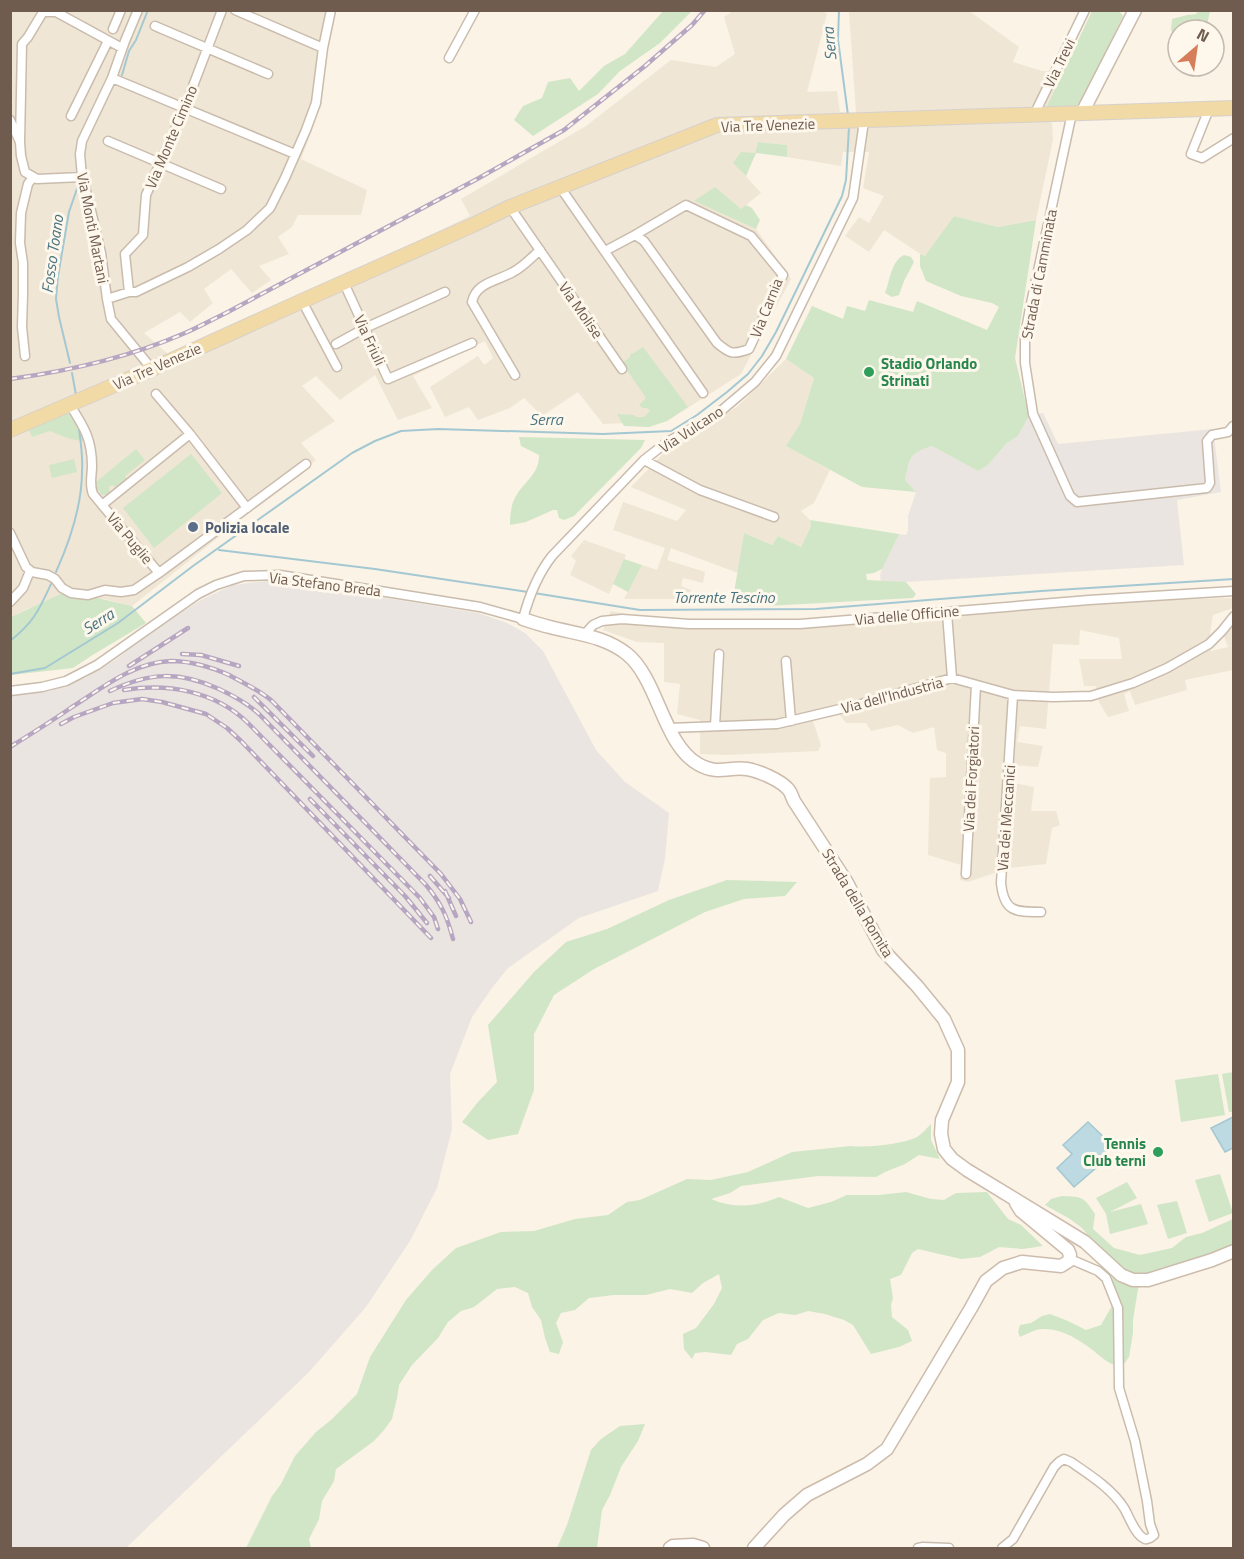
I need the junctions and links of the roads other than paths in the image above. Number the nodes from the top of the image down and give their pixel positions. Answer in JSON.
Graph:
{"nodes":[{"id":1,"x":121,"y":10,"type":"edge"},
{"id":2,"x":138,"y":10,"type":"edge"},
{"id":3,"x":222,"y":10,"type":"edge"},
{"id":4,"x":236,"y":10,"type":"edge"},
{"id":5,"x":331,"y":10,"type":"edge"},
{"id":6,"x":475,"y":10,"type":"edge"},
{"id":7,"x":1084,"y":10,"type":"edge"},
{"id":8,"x":1135,"y":10,"type":"edge"},
{"id":9,"x":155,"y":26,"type":"dead end"},
{"id":10,"x":113,"y":29,"type":"dead end"},
{"id":11,"x":108,"y":41,"type":"junction"},
{"id":12,"x":122,"y":48,"type":"junction"},
{"id":13,"x":207,"y":48,"type":"junction"},
{"id":14,"x":323,"y":48,"type":"junction"},
{"id":15,"x":449,"y":58,"type":"dead end"},
{"id":16,"x":268,"y":74,"type":"dead end"},
{"id":17,"x":112,"y":78,"type":"junction"},
{"id":18,"x":185,"y":107,"type":"junction"},
{"id":19,"x":1233,"y":108,"type":"edge"},
{"id":20,"x":1209,"y":109,"type":"junction"},
{"id":21,"x":1077,"y":113,"type":"junction"},
{"id":22,"x":1034,"y":115,"type":"junction"},
{"id":23,"x":71,"y":116,"type":"dead end"},
{"id":24,"x":10,"y":120,"type":"edge"},
{"id":25,"x":860,"y":121,"type":"junction"},
{"id":26,"x":1233,"y":138,"type":"edge"},
{"id":27,"x":108,"y":141,"type":"dead end"},
{"id":28,"x":20,"y":142,"type":"junction"},
{"id":29,"x":295,"y":154,"type":"junction"},
{"id":30,"x":160,"y":163,"type":"junction"},
{"id":31,"x":33,"y":177,"type":"junction"},
{"id":32,"x":82,"y":177,"type":"junction"},
{"id":33,"x":560,"y":187,"type":"junction"},
{"id":34,"x":221,"y":189,"type":"dead end"},
{"id":35,"x":510,"y":207,"type":"junction"},
{"id":36,"x":635,"y":235,"type":"junction"},
{"id":37,"x":540,"y":250,"type":"junction"},
{"id":38,"x":604,"y":251,"type":"junction"},
{"id":39,"x":344,"y":283,"type":"junction"},
{"id":40,"x":129,"y":292,"type":"junction"},
{"id":41,"x":445,"y":292,"type":"dead end"},
{"id":42,"x":107,"y":299,"type":"junction"},
{"id":43,"x":302,"y":301,"type":"junction"},
{"id":44,"x":365,"y":328,"type":"junction"},
{"id":45,"x":472,"y":343,"type":"dead end"},
{"id":46,"x":336,"y":344,"type":"dead end"},
{"id":47,"x":25,"y":356,"type":"dead end"},
{"id":48,"x":337,"y":367,"type":"dead end"},
{"id":49,"x":152,"y":369,"type":"junction"},
{"id":50,"x":622,"y":369,"type":"dead end"},
{"id":51,"x":515,"y":375,"type":"dead end"},
{"id":52,"x":703,"y":393,"type":"dead end"},
{"id":53,"x":156,"y":394,"type":"dead end"},
{"id":54,"x":70,"y":405,"type":"junction"},
{"id":55,"x":1233,"y":426,"type":"edge"},
{"id":56,"x":10,"y":430,"type":"edge"},
{"id":57,"x":190,"y":434,"type":"junction"},
{"id":58,"x":644,"y":460,"type":"junction"},
{"id":59,"x":306,"y":464,"type":"dead end"},
{"id":60,"x":102,"y":506,"type":"junction"},
{"id":61,"x":247,"y":508,"type":"junction"},
{"id":62,"x":774,"y":517,"type":"dead end"},
{"id":63,"x":10,"y":533,"type":"edge"},
{"id":64,"x":30,"y":571,"type":"junction"},
{"id":65,"x":159,"y":573,"type":"junction"},
{"id":66,"x":1233,"y":591,"type":"edge"},
{"id":67,"x":10,"y":602,"type":"edge"},
{"id":68,"x":947,"y":613,"type":"junction"},
{"id":69,"x":1233,"y":616,"type":"edge"},
{"id":70,"x":524,"y":619,"type":"junction"},
{"id":71,"x":585,"y":634,"type":"junction"},
{"id":72,"x":719,"y":654,"type":"dead end"},
{"id":73,"x":786,"y":661,"type":"dead end"},
{"id":74,"x":952,"y":678,"type":"junction"},
{"id":75,"x":976,"y":685,"type":"junction"},
{"id":76,"x":10,"y":691,"type":"edge"},
{"id":77,"x":1013,"y":694,"type":"junction"},
{"id":78,"x":791,"y":721,"type":"junction"},
{"id":79,"x":715,"y":726,"type":"junction"},
{"id":80,"x":669,"y":728,"type":"junction"},
{"id":81,"x":966,"y":874,"type":"dead end"},
{"id":82,"x":1041,"y":912,"type":"dead end"},
{"id":83,"x":1016,"y":1199,"type":"junction"},
{"id":84,"x":1233,"y":1251,"type":"edge"},
{"id":85,"x":1070,"y":1259,"type":"junction"},
{"id":86,"x":670,"y":1548,"type":"edge"},
{"id":87,"x":704,"y":1548,"type":"edge"},
{"id":88,"x":754,"y":1548,"type":"edge"},
{"id":89,"x":918,"y":1548,"type":"edge"},
{"id":90,"x":949,"y":1548,"type":"edge"},
{"id":91,"x":1002,"y":1548,"type":"edge"}],
"edges":[{"from":1,"to":10,"type":"street"},
{"from":2,"to":12,"type":"street","name":"Via Monti Martani"},
{"from":3,"to":13,"type":"street","name":"Via Monte Cimino"},
{"from":4,"to":14,"type":"street"},
{"from":5,"to":14,"type":"street"},
{"from":6,"to":15,"type":"street"},
{"from":7,"to":22,"type":"street","name":"Via Trevi"},
{"from":8,"to":21,"type":"street"},
{"from":9,"to":13,"type":"street"},
{"from":11,"to":12,"type":"street"},
{"from":11,"to":23,"type":"street"},
{"from":11,"to":28,"type":"street"},
{"from":12,"to":17,"type":"street","name":"Via Monti Martani"},
{"from":13,"to":16,"type":"street"},
{"from":13,"to":18,"type":"street","name":"Via Monte Cimino"},
{"from":14,"to":29,"type":"street"},
{"from":17,"to":18,"type":"street"},
{"from":17,"to":32,"type":"street","name":"Via Monti Martani"},
{"from":18,"to":29,"type":"street"},
{"from":18,"to":30,"type":"street","name":"Via Monte Cimino"},
{"from":19,"to":20,"type":"main road","name":"Via Tre Venezie"},
{"from":20,"to":21,"type":"main road","name":"Via Tre Venezie"},
{"from":20,"to":26,"type":"street"},
{"from":21,"to":22,"type":"main road","name":"Via Tre Venezie"},
{"from":21,"to":55,"type":"street","name":"Strada di Camminata"},
{"from":22,"to":25,"type":"main road","name":"Via Tre Venezie"},
{"from":24,"to":28,"type":"street"},
{"from":25,"to":33,"type":"main road","name":"Via Tre Venezie"},
{"from":25,"to":58,"type":"street","name":"Via Vulcano"},
{"from":27,"to":30,"type":"street"},
{"from":28,"to":31,"type":"street"},
{"from":29,"to":40,"type":"street"},
{"from":30,"to":34,"type":"street"},
{"from":30,"to":40,"type":"street","name":"Via Monte Cimino"},
{"from":31,"to":32,"type":"street"},
{"from":31,"to":47,"type":"street"},
{"from":32,"to":42,"type":"street","name":"Via Monti Martani"},
{"from":33,"to":35,"type":"main road","name":"Via Tre Venezie"},
{"from":33,"to":38,"type":"street"},
{"from":35,"to":37,"type":"street","name":"Via Molise"},
{"from":35,"to":39,"type":"main road","name":"Via Tre Venezie"},
{"from":36,"to":36,"type":"street","name":"Via Carnia"},
{"from":36,"to":38,"type":"street","name":"Via Carnia"},
{"from":37,"to":50,"type":"street","name":"Via Molise"},
{"from":37,"to":51,"type":"street"},
{"from":38,"to":52,"type":"street"},
{"from":39,"to":43,"type":"main road","name":"Via Tre Venezie"},
{"from":39,"to":44,"type":"street","name":"Via Friuli"},
{"from":40,"to":42,"type":"street"},
{"from":41,"to":44,"type":"street"},
{"from":42,"to":49,"type":"street","name":"Via Monti Martani"},
{"from":43,"to":48,"type":"street"},
{"from":43,"to":49,"type":"main road","name":"Via Tre Venezie"},
{"from":44,"to":45,"type":"street","name":"Via Friuli"},
{"from":44,"to":46,"type":"street"},
{"from":49,"to":54,"type":"main road","name":"Via Tre Venezie"},
{"from":53,"to":57,"type":"street"},
{"from":54,"to":56,"type":"main road","name":"Via Tre Venezie"},
{"from":54,"to":60,"type":"street","name":"Via Puglie"},
{"from":57,"to":60,"type":"street"},
{"from":57,"to":61,"type":"street"},
{"from":58,"to":62,"type":"street"},
{"from":58,"to":70,"type":"street","name":"Via Vulcano"},
{"from":59,"to":61,"type":"street","name":"Via Puglie"},
{"from":60,"to":65,"type":"street","name":"Via Puglie"},
{"from":61,"to":65,"type":"street","name":"Via Puglie"},
{"from":63,"to":64,"type":"street"},
{"from":64,"to":65,"type":"street"},
{"from":64,"to":67,"type":"street"},
{"from":66,"to":68,"type":"street","name":"Via delle Officine"},
{"from":68,"to":71,"type":"street","name":"Via delle Officine"},
{"from":68,"to":74,"type":"street"},
{"from":69,"to":77,"type":"street","name":"Via dell'Industria"},
{"from":70,"to":71,"type":"street","name":"Strada della Romita"},
{"from":70,"to":76,"type":"street","name":"Via Stefano Breda"},
{"from":71,"to":80,"type":"street","name":"Strada della Romita"},
{"from":72,"to":79,"type":"street"},
{"from":73,"to":78,"type":"street"},
{"from":74,"to":75,"type":"street","name":"Via dell'Industria"},
{"from":74,"to":78,"type":"street","name":"Via dell'Industria"},
{"from":75,"to":77,"type":"street","name":"Via dell'Industria"},
{"from":75,"to":81,"type":"street","name":"Via dei Forgiatori"},
{"from":77,"to":82,"type":"street","name":"Via dei Meccanici"},
{"from":78,"to":79,"type":"street","name":"Via dell'Industria"},
{"from":79,"to":80,"type":"street","name":"Via dell'Industria"},
{"from":80,"to":83,"type":"street","name":"Strada della Romita"},
{"from":83,"to":84,"type":"street","name":"Strada della Romita"},
{"from":83,"to":85,"type":"street"},
{"from":85,"to":88,"type":"street"},
{"from":85,"to":91,"type":"street"},
{"from":86,"to":87,"type":"street"},
{"from":89,"to":90,"type":"street"}]}
